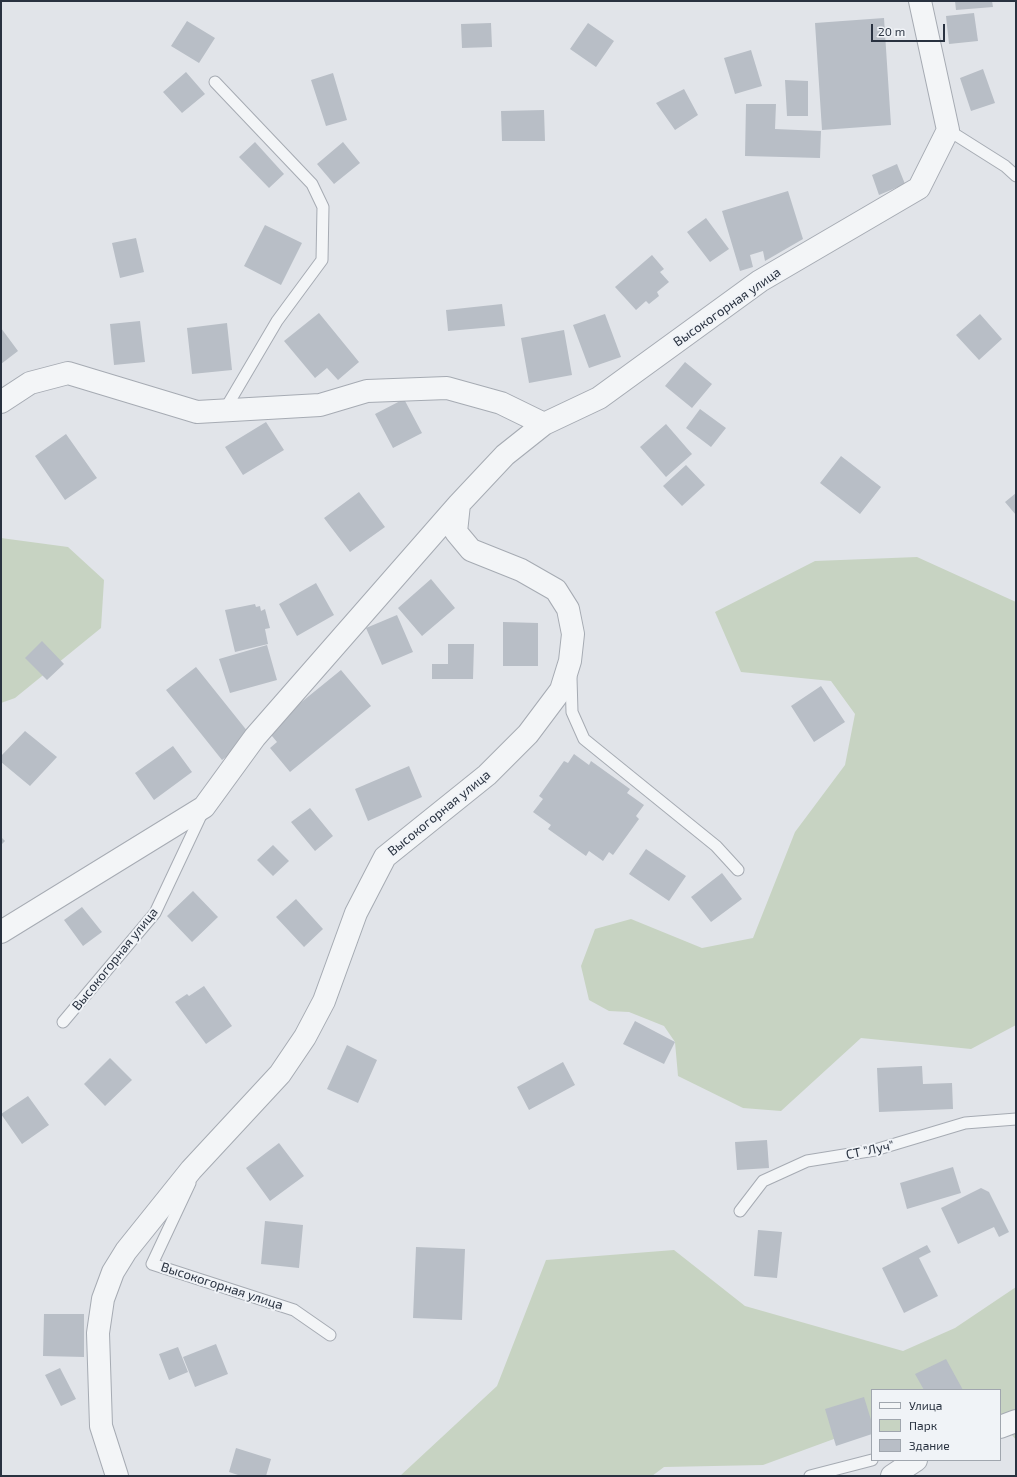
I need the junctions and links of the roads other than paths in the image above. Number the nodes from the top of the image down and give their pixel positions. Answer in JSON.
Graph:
{"nodes":[{"id":1,"x":920,"y":1,"type":"edge"},
{"id":2,"x":215,"y":82,"type":"dead end"},
{"id":3,"x":948,"y":130,"type":"junction"},
{"id":4,"x":1016,"y":176,"type":"edge"},
{"id":5,"x":1,"y":402,"type":"edge"},
{"id":6,"x":224,"y":411,"type":"junction"},
{"id":7,"x":544,"y":424,"type":"junction"},
{"id":8,"x":459,"y":504,"type":"junction"},
{"id":9,"x":570,"y":661,"type":"junction"},
{"id":10,"x":204,"y":807,"type":"junction"},
{"id":11,"x":738,"y":870,"type":"dead end"},
{"id":12,"x":1,"y":932,"type":"edge"},
{"id":13,"x":63,"y":1022,"type":"dead end"},
{"id":14,"x":1016,"y":1119,"type":"edge"},
{"id":15,"x":202,"y":1157,"type":"junction"},
{"id":16,"x":740,"y":1211,"type":"dead end"},
{"id":17,"x":330,"y":1336,"type":"dead end"},
{"id":18,"x":1016,"y":1421,"type":"edge"},
{"id":19,"x":1001,"y":1427,"type":"edge"},
{"id":20,"x":871,"y":1460,"type":"edge"},
{"id":21,"x":914,"y":1461,"type":"edge"},
{"id":22,"x":117,"y":1476,"type":"edge"},
{"id":23,"x":810,"y":1476,"type":"edge"},
{"id":24,"x":892,"y":1476,"type":"edge"}],
"edges":[{"from":1,"to":3,"type":"street"},
{"from":2,"to":6,"type":"lane"},
{"from":3,"to":4,"type":"lane"},
{"from":3,"to":7,"type":"street","name":"Высокогорная улица"},
{"from":5,"to":6,"type":"street"},
{"from":6,"to":7,"type":"street"},
{"from":7,"to":8,"type":"street","name":"Высокогорная улица"},
{"from":8,"to":9,"type":"street","name":"Высокогорная улица"},
{"from":8,"to":10,"type":"street","name":"Высокогорная улица"},
{"from":9,"to":11,"type":"lane"},
{"from":9,"to":15,"type":"street","name":"Высокогорная улица"},
{"from":10,"to":12,"type":"street","name":"Высокогорная улица"},
{"from":10,"to":13,"type":"lane","name":"Высокогорная улица"},
{"from":14,"to":16,"type":"lane","name":"СТ \"Луч\""},
{"from":15,"to":17,"type":"lane","name":"Высокогорная улица"},
{"from":15,"to":22,"type":"street","name":"Высокогорная улица"},
{"from":18,"to":19,"type":"street"},
{"from":20,"to":23,"type":"lane"},
{"from":21,"to":24,"type":"street"}]}
